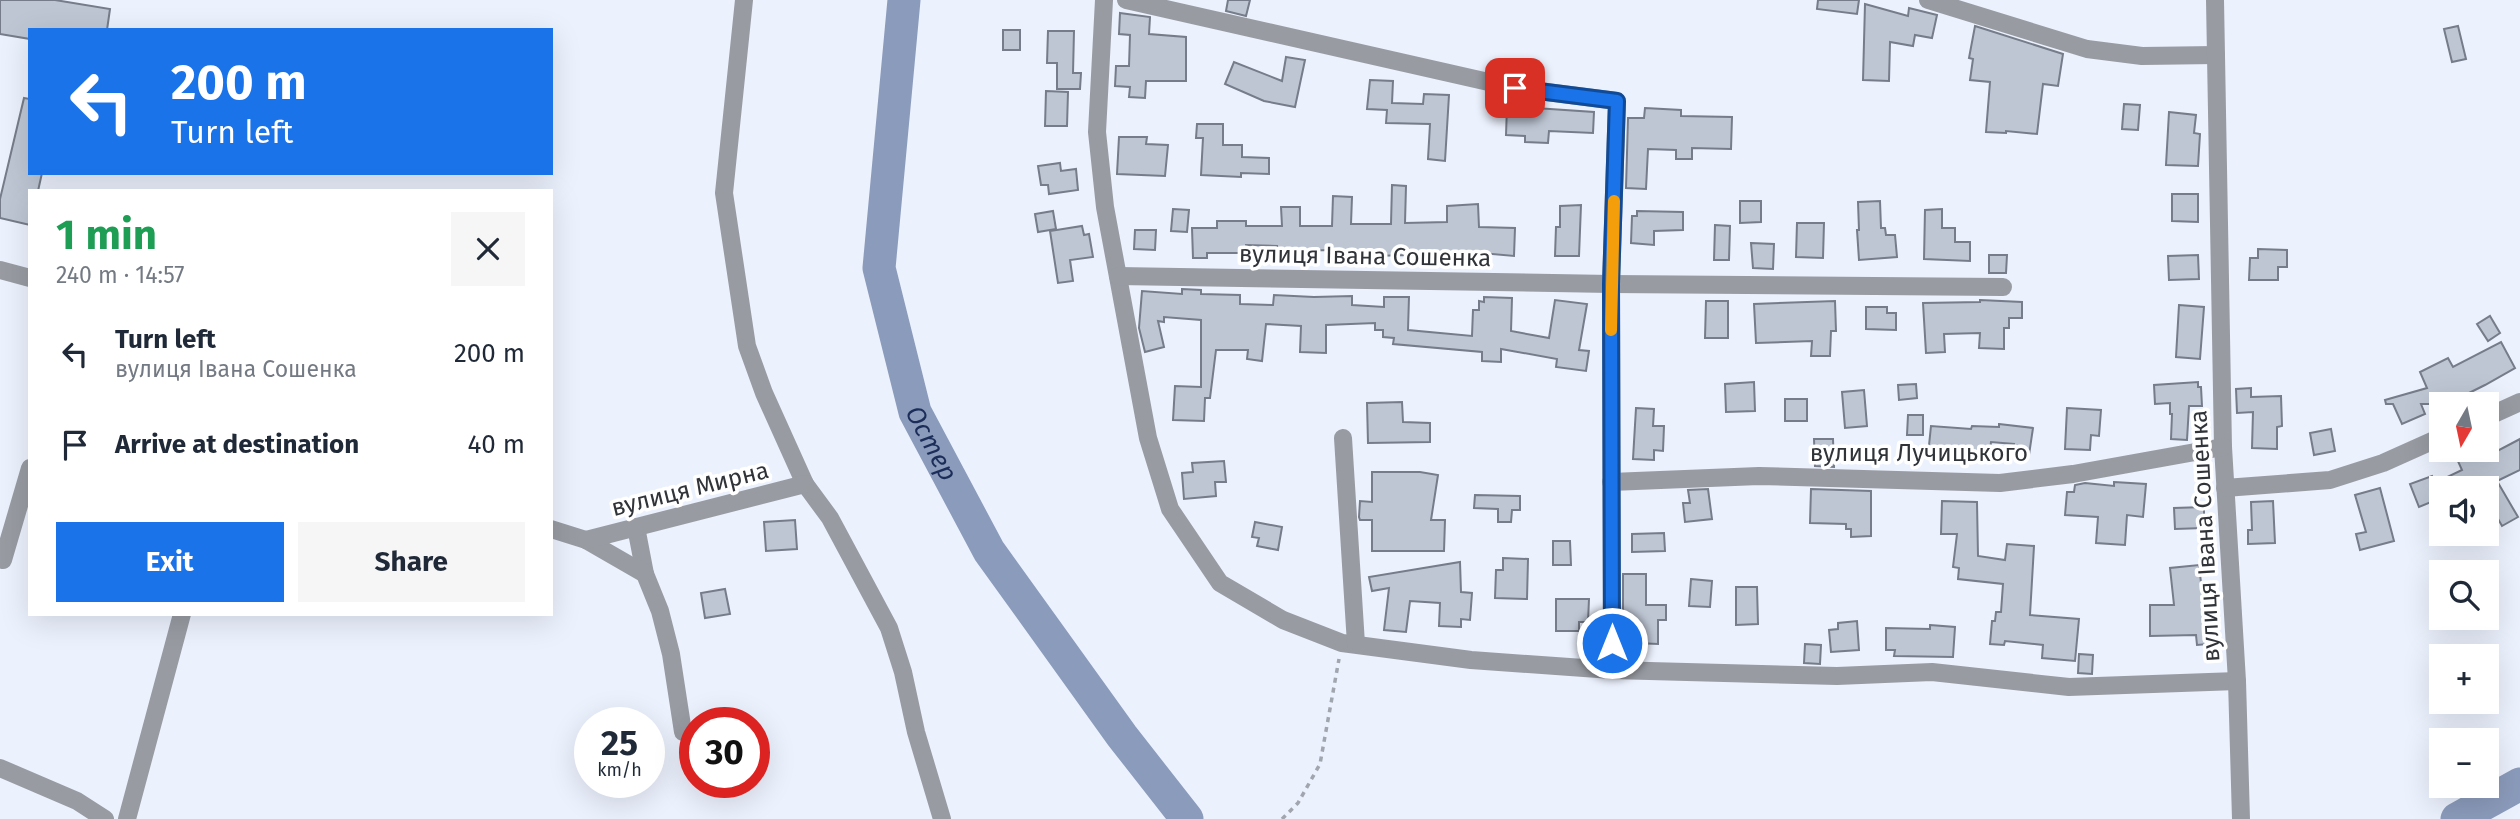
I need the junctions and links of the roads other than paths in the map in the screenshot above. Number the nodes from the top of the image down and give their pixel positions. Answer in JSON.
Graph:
{"nodes":[{"id":1,"x":744,"y":0,"type":"edge"},
{"id":2,"x":1104,"y":0,"type":"edge"},
{"id":3,"x":1126,"y":0,"type":"edge"},
{"id":4,"x":1928,"y":0,"type":"edge"},
{"id":5,"x":2215,"y":0,"type":"edge"},
{"id":6,"x":2216,"y":55,"type":"junction"},
{"id":7,"x":0,"y":270,"type":"edge"},
{"id":8,"x":1118,"y":276,"type":"junction"},
{"id":9,"x":28,"y":277,"type":"edge"},
{"id":10,"x":1611,"y":284,"type":"junction"},
{"id":11,"x":2003,"y":287,"type":"dead end"},
{"id":12,"x":2520,"y":402,"type":"edge"},
{"id":13,"x":2499,"y":412,"type":"edge"},
{"id":14,"x":1343,"y":438,"type":"dead end"},
{"id":15,"x":2429,"y":442,"type":"edge"},
{"id":16,"x":2223,"y":447,"type":"junction"},
{"id":17,"x":28,"y":475,"type":"edge"},
{"id":18,"x":1611,"y":482,"type":"junction"},
{"id":19,"x":806,"y":484,"type":"junction"},
{"id":20,"x":2225,"y":488,"type":"junction"},
{"id":21,"x":636,"y":527,"type":"junction"},
{"id":22,"x":553,"y":530,"type":"edge"},
{"id":23,"x":586,"y":540,"type":"junction"},
{"id":24,"x":3,"y":560,"type":"dead end"},
{"id":25,"x":645,"y":574,"type":"junction"},
{"id":26,"x":181,"y":616,"type":"edge"},
{"id":27,"x":1349,"y":644,"type":"junction"},
{"id":28,"x":1612,"y":670,"type":"junction"},
{"id":29,"x":2237,"y":681,"type":"junction"},
{"id":30,"x":679,"y":711,"type":"edge"},
{"id":31,"x":0,"y":768,"type":"edge"},
{"id":32,"x":105,"y":819,"type":"edge"},
{"id":33,"x":127,"y":819,"type":"edge"},
{"id":34,"x":942,"y":819,"type":"edge"},
{"id":35,"x":2241,"y":819,"type":"edge"}],
"edges":[{"from":1,"to":19,"type":"street"},
{"from":2,"to":8,"type":"street","name":"вулиця Івана Сошенка"},
{"from":3,"to":10,"type":"street"},
{"from":4,"to":6,"type":"street"},
{"from":5,"to":6,"type":"street","name":"вулиця Івана Сошенка"},
{"from":6,"to":16,"type":"street","name":"вулиця Івана Сошенка"},
{"from":7,"to":9,"type":"street"},
{"from":8,"to":10,"type":"street","name":"вулиця Івана Сошенка"},
{"from":8,"to":27,"type":"street","name":"вулиця Івана Сошенка"},
{"from":10,"to":11,"type":"street","name":"вулиця Івана Сошенка"},
{"from":10,"to":18,"type":"street"},
{"from":12,"to":13,"type":"street"},
{"from":14,"to":27,"type":"street"},
{"from":15,"to":20,"type":"street"},
{"from":16,"to":18,"type":"street","name":"вулиця Лучицького"},
{"from":16,"to":20,"type":"street","name":"вулиця Івана Сошенка"},
{"from":17,"to":24,"type":"street"},
{"from":18,"to":28,"type":"street"},
{"from":19,"to":21,"type":"street","name":"вулиця Мирна"},
{"from":19,"to":34,"type":"street"},
{"from":20,"to":29,"type":"street","name":"вулиця Івана Сошенка"},
{"from":21,"to":23,"type":"street","name":"вулиця Мирна"},
{"from":21,"to":25,"type":"street"},
{"from":22,"to":23,"type":"street"},
{"from":23,"to":25,"type":"street"},
{"from":25,"to":30,"type":"street"},
{"from":26,"to":33,"type":"street"},
{"from":27,"to":28,"type":"street","name":"вулиця Івана Сошенка"},
{"from":28,"to":29,"type":"street","name":"вулиця Івана Сошенка"},
{"from":29,"to":35,"type":"street"},
{"from":31,"to":32,"type":"street"}]}
